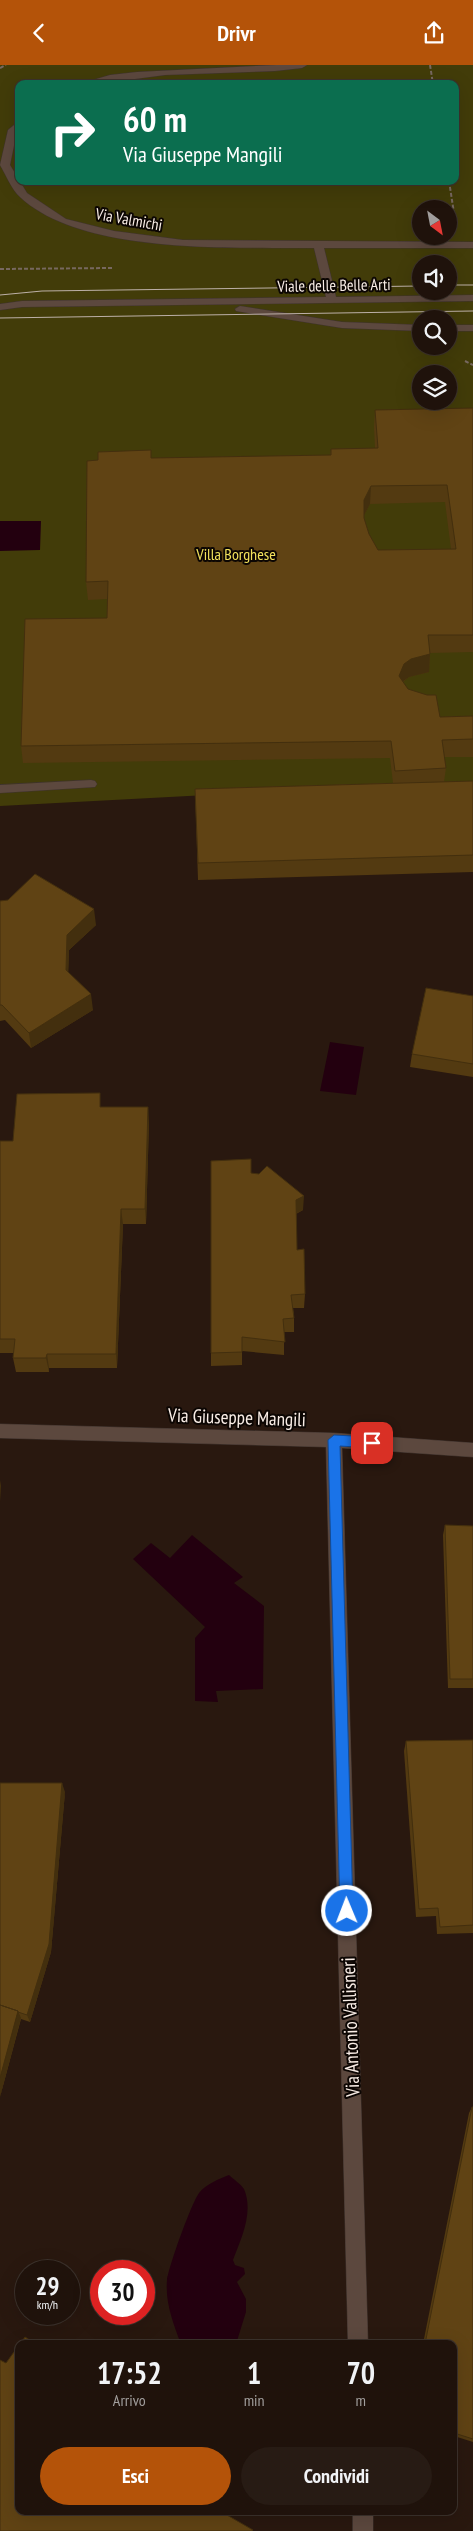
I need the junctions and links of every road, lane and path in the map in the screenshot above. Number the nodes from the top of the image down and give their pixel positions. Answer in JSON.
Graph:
{"nodes":[{"id":1,"x":6,"y":65,"type":"edge"},
{"id":2,"x":302,"y":65,"type":"edge"},
{"id":3,"x":430,"y":65,"type":"edge"},
{"id":4,"x":0,"y":68,"type":"edge"},
{"id":5,"x":97,"y":80,"type":"edge"},
{"id":6,"x":432,"y":80,"type":"edge"},
{"id":7,"x":15,"y":128,"type":"edge"},
{"id":8,"x":15,"y":182,"type":"edge"},
{"id":9,"x":17,"y":185,"type":"edge"},
{"id":10,"x":449,"y":185,"type":"edge"},
{"id":11,"x":451,"y":200,"type":"edge"},
{"id":12,"x":318,"y":245,"type":"junction"},
{"id":13,"x":473,"y":245,"type":"edge"},
{"id":14,"x":473,"y":298,"type":"edge"},
{"id":15,"x":332,"y":300,"type":"junction"},
{"id":16,"x":0,"y":301,"type":"edge"},
{"id":17,"x":196,"y":302,"type":"junction"},
{"id":18,"x":22,"y":304,"type":"junction"},
{"id":19,"x":0,"y":307,"type":"edge"},
{"id":20,"x":412,"y":328,"type":"edge"},
{"id":21,"x":457,"y":328,"type":"edge"},
{"id":22,"x":473,"y":328,"type":"edge"},
{"id":23,"x":91,"y":784,"type":"dead end"},
{"id":24,"x":0,"y":789,"type":"edge"},
{"id":25,"x":0,"y":1431,"type":"edge"},
{"id":26,"x":334,"y":1440,"type":"junction"},
{"id":27,"x":473,"y":1450,"type":"edge"},
{"id":28,"x":358,"y":2340,"type":"edge"},
{"id":29,"x":363,"y":2515,"type":"edge"},
{"id":30,"x":363,"y":2531,"type":"edge"}],
"edges":[{"from":1,"to":4,"type":"path"},
{"from":2,"to":5,"type":"street"},
{"from":3,"to":6,"type":"path"},
{"from":7,"to":8,"type":"street","name":"Via Valmichi"},
{"from":9,"to":12,"type":"street","name":"Via Valmichi"},
{"from":10,"to":11,"type":"path"},
{"from":12,"to":13,"type":"street","name":"Via Valmichi"},
{"from":12,"to":15,"type":"street"},
{"from":14,"to":15,"type":"street","name":"Viale delle Belle Arti"},
{"from":15,"to":17,"type":"street","name":"Viale delle Belle Arti"},
{"from":16,"to":18,"type":"street"},
{"from":17,"to":18,"type":"street","name":"Viale delle Belle Arti"},
{"from":17,"to":20,"type":"street","name":"Viale delle Belle Arti"},
{"from":18,"to":19,"type":"street","name":"Viale delle Belle Arti"},
{"from":21,"to":22,"type":"street"},
{"from":23,"to":24,"type":"street"},
{"from":25,"to":26,"type":"street","name":"Via Giuseppe Mangili"},
{"from":26,"to":27,"type":"street","name":"Via Giuseppe Mangili"},
{"from":26,"to":28,"type":"street","name":"Via Antonio Vallisneri"},
{"from":29,"to":30,"type":"street"}]}
